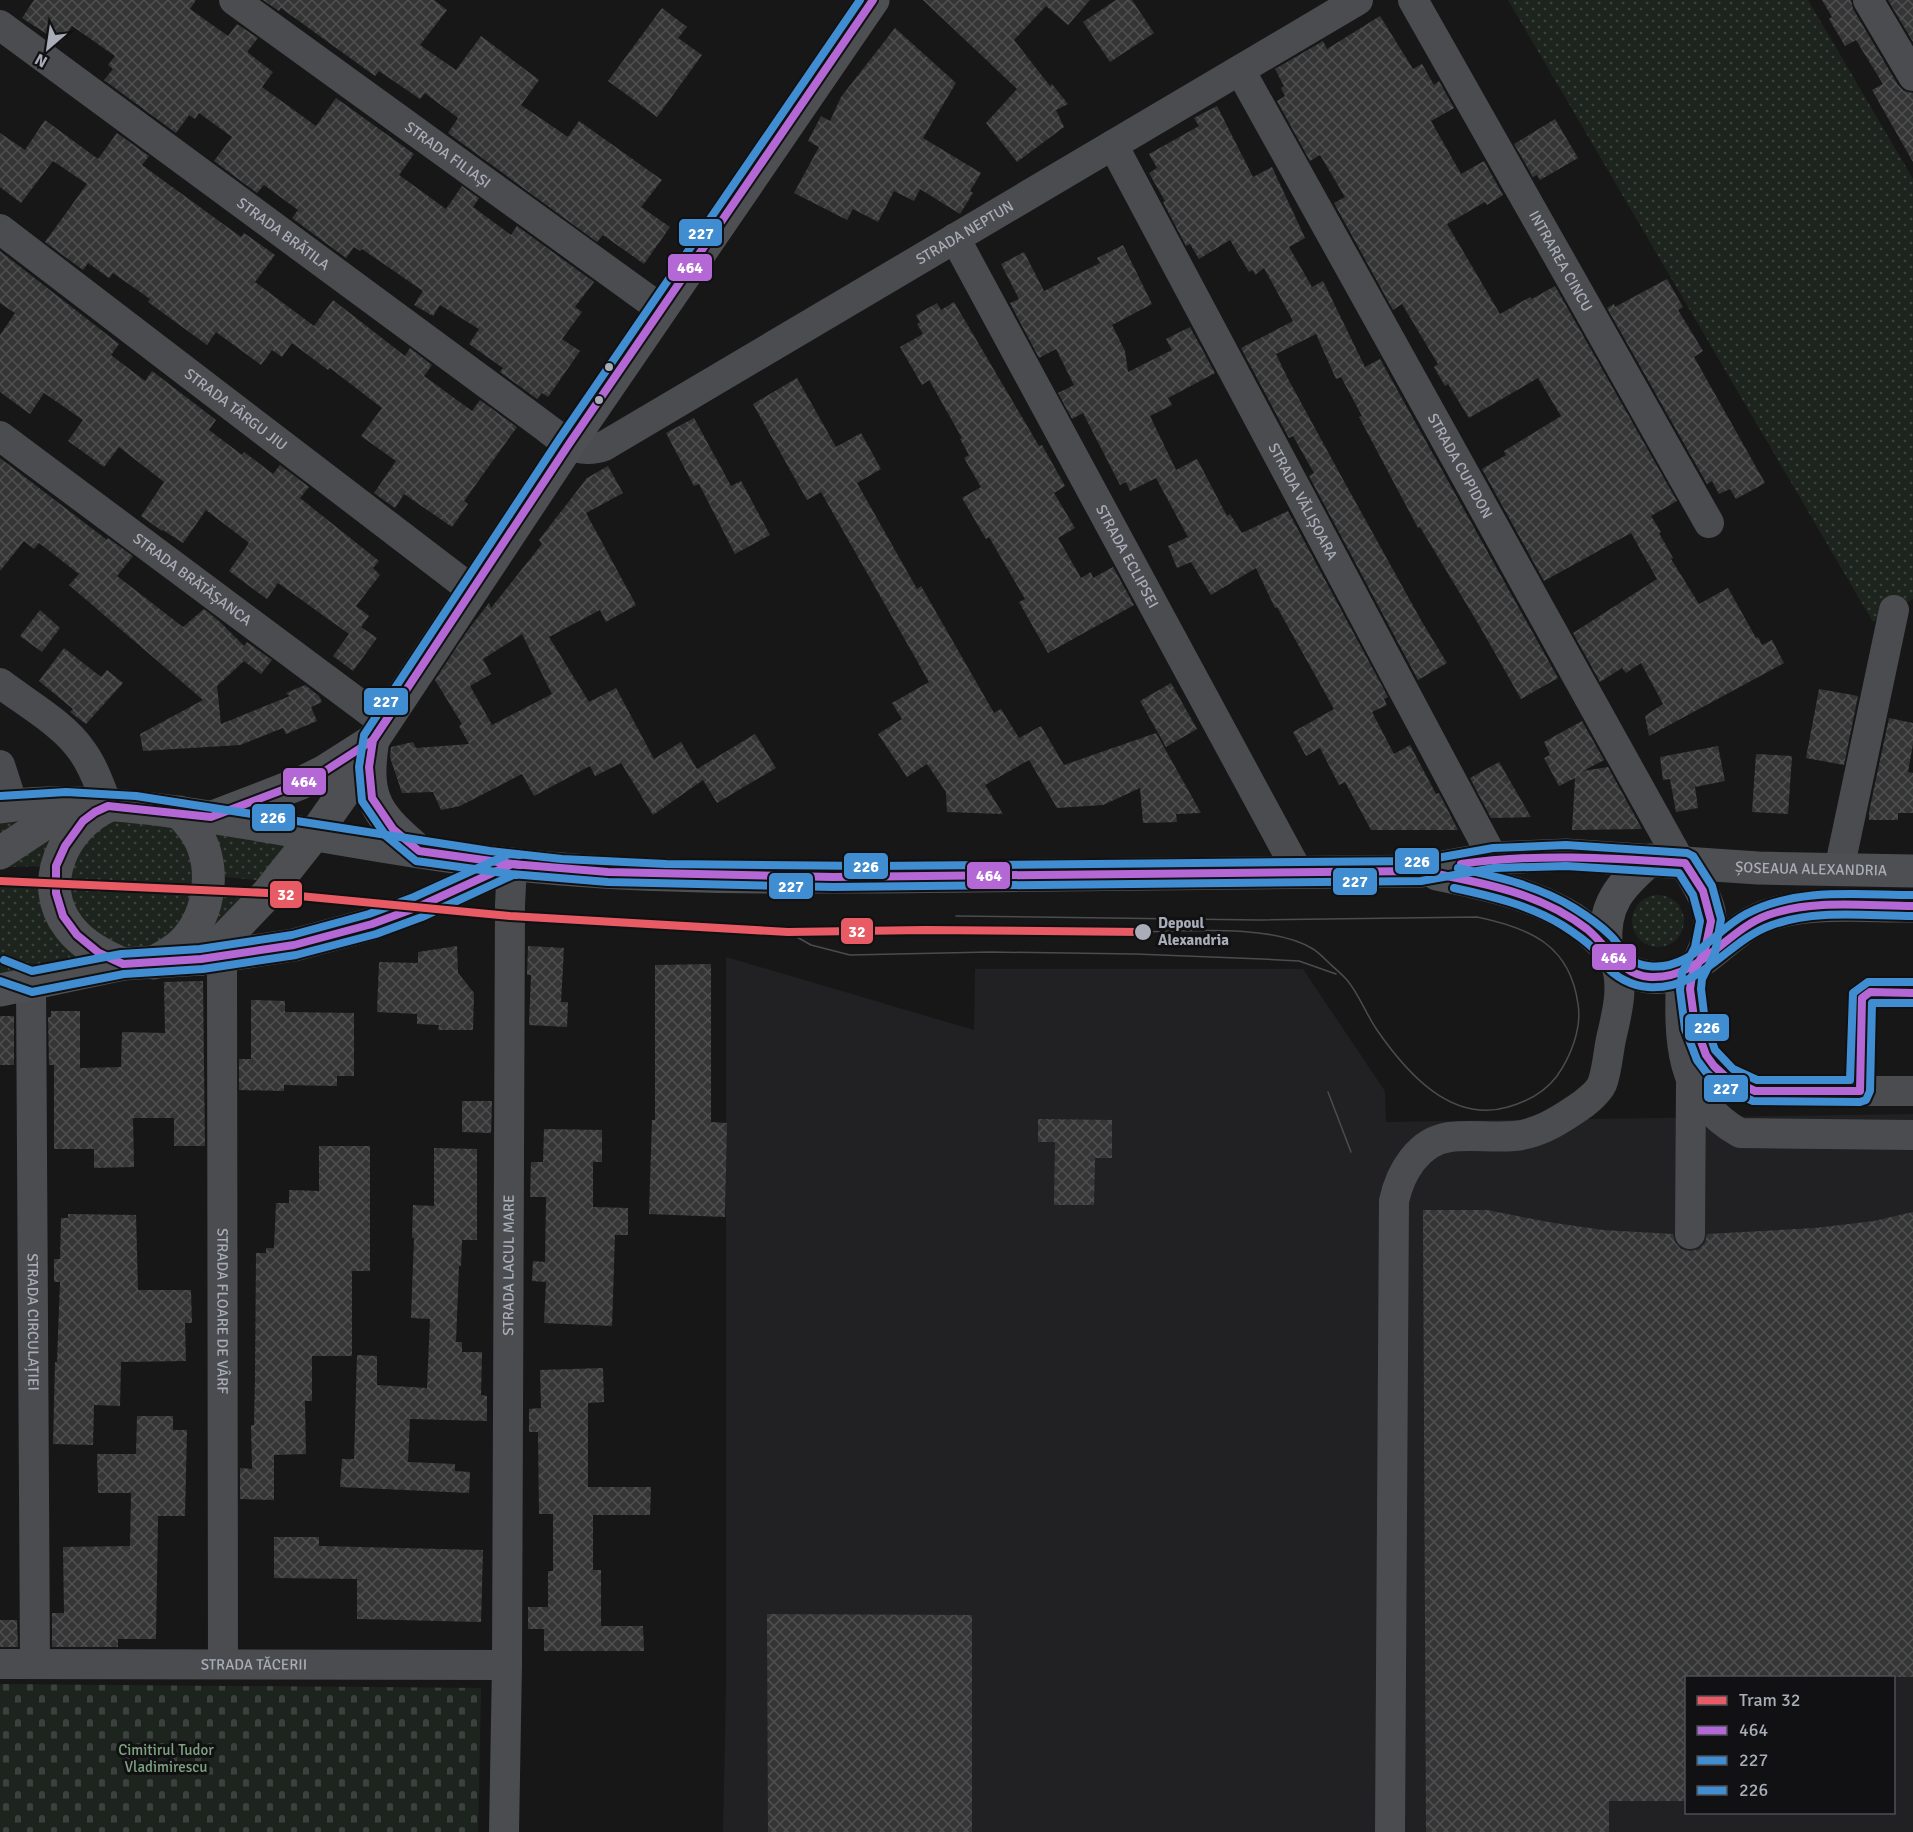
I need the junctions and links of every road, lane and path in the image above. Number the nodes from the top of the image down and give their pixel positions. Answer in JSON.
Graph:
{"nodes":[{"id":1,"x":234,"y":0,"type":"edge"},
{"id":2,"x":873,"y":0,"type":"edge"},
{"id":3,"x":1358,"y":0,"type":"edge"},
{"id":4,"x":1413,"y":0,"type":"edge"},
{"id":5,"x":1868,"y":0,"type":"edge"},
{"id":6,"x":0,"y":25,"type":"edge"},
{"id":7,"x":1240,"y":70,"type":"junction"},
{"id":8,"x":1913,"y":76,"type":"edge"},
{"id":9,"x":1113,"y":145,"type":"junction"},
{"id":10,"x":0,"y":229,"type":"edge"},
{"id":11,"x":955,"y":238,"type":"junction"},
{"id":12,"x":661,"y":309,"type":"junction"},
{"id":13,"x":0,"y":436,"type":"edge"},
{"id":14,"x":568,"y":444,"type":"junction"},
{"id":15,"x":1709,"y":524,"type":"dead end"},
{"id":16,"x":472,"y":590,"type":"junction"},
{"id":17,"x":1894,"y":610,"type":"dead end"},
{"id":18,"x":0,"y":683,"type":"edge"},
{"id":19,"x":379,"y":731,"type":"junction"},
{"id":20,"x":0,"y":765,"type":"edge"},
{"id":21,"x":74,"y":804,"type":"junction"},
{"id":22,"x":6,"y":806,"type":"edge"},
{"id":23,"x":108,"y":806,"type":"junction"},
{"id":24,"x":179,"y":812,"type":"junction"},
{"id":25,"x":211,"y":817,"type":"junction"},
{"id":26,"x":314,"y":835,"type":"junction"},
{"id":27,"x":419,"y":851,"type":"junction"},
{"id":28,"x":0,"y":853,"type":"edge"},
{"id":29,"x":1493,"y":858,"type":"junction"},
{"id":30,"x":1672,"y":862,"type":"junction"},
{"id":31,"x":512,"y":864,"type":"junction"},
{"id":32,"x":1839,"y":870,"type":"junction"},
{"id":33,"x":1421,"y":871,"type":"junction"},
{"id":34,"x":1913,"y":871,"type":"edge"},
{"id":35,"x":1298,"y":872,"type":"junction"},
{"id":36,"x":1913,"y":906,"type":"edge"},
{"id":37,"x":1610,"y":952,"type":"junction"},
{"id":38,"x":212,"y":958,"type":"junction"},
{"id":39,"x":138,"y":963,"type":"junction"},
{"id":40,"x":1690,"y":969,"type":"junction"},
{"id":41,"x":0,"y":970,"type":"edge"},
{"id":42,"x":31,"y":982,"type":"junction"},
{"id":43,"x":0,"y":990,"type":"edge"},
{"id":44,"x":1913,"y":993,"type":"edge"},
{"id":45,"x":1691,"y":1082,"type":"junction"},
{"id":46,"x":1860,"y":1091,"type":"junction"},
{"id":47,"x":1913,"y":1091,"type":"edge"},
{"id":48,"x":1913,"y":1135,"type":"edge"},
{"id":49,"x":1690,"y":1234,"type":"dead end"},
{"id":50,"x":0,"y":1664,"type":"edge"},
{"id":51,"x":35,"y":1664,"type":"junction"},
{"id":52,"x":223,"y":1664,"type":"junction"},
{"id":53,"x":507,"y":1665,"type":"junction"},
{"id":54,"x":504,"y":1832,"type":"edge"},
{"id":55,"x":1390,"y":1832,"type":"edge"}],
"edges":[{"from":1,"to":12,"type":"street","name":"STRADA FILIAȘI"},
{"from":2,"to":12,"type":"main road"},
{"from":3,"to":7,"type":"street","name":"STRADA NEPTUN"},
{"from":4,"to":15,"type":"street","name":"INTRAREA CINCU"},
{"from":5,"to":8,"type":"street"},
{"from":6,"to":14,"type":"street","name":"STRADA BRĂTILA"},
{"from":7,"to":9,"type":"street","name":"STRADA NEPTUN"},
{"from":7,"to":30,"type":"street","name":"STRADA CUPIDON"},
{"from":9,"to":11,"type":"street","name":"STRADA NEPTUN"},
{"from":9,"to":29,"type":"street","name":"STRADA VĂLIȘOARA"},
{"from":10,"to":16,"type":"street","name":"STRADA TÂRGU JIU"},
{"from":11,"to":14,"type":"street","name":"STRADA NEPTUN"},
{"from":11,"to":35,"type":"street","name":"STRADA ECLIPSEI"},
{"from":12,"to":14,"type":"main road"},
{"from":13,"to":19,"type":"street","name":"STRADA BRĂTĂȘANCA"},
{"from":14,"to":16,"type":"main road"},
{"from":16,"to":19,"type":"main road"},
{"from":17,"to":32,"type":"street"},
{"from":18,"to":23,"type":"street"},
{"from":19,"to":25,"type":"main road"},
{"from":19,"to":26,"type":"main road"},
{"from":19,"to":27,"type":"main road"},
{"from":20,"to":22,"type":"street"},
{"from":21,"to":22,"type":"main road","name":"ȘOSEAUA ALEXANDRIA"},
{"from":21,"to":23,"type":"main road","name":"ȘOSEAUA ALEXANDRIA"},
{"from":21,"to":28,"type":"main road"},
{"from":23,"to":24,"type":"main road","name":"ȘOSEAUA ALEXANDRIA"},
{"from":23,"to":39,"type":"main road"},
{"from":24,"to":25,"type":"main road","name":"ȘOSEAUA ALEXANDRIA"},
{"from":24,"to":39,"type":"main road"},
{"from":25,"to":26,"type":"main road","name":"ȘOSEAUA ALEXANDRIA"},
{"from":26,"to":27,"type":"main road","name":"ȘOSEAUA ALEXANDRIA"},
{"from":26,"to":38,"type":"main road"},
{"from":27,"to":31,"type":"main road","name":"ȘOSEAUA ALEXANDRIA"},
{"from":29,"to":30,"type":"main road","name":"ȘOSEAUA ALEXANDRIA"},
{"from":29,"to":33,"type":"main road","name":"ȘOSEAUA ALEXANDRIA"},
{"from":30,"to":32,"type":"main road","name":"ȘOSEAUA ALEXANDRIA"},
{"from":30,"to":37,"type":"main road"},
{"from":30,"to":40,"type":"main road"},
{"from":31,"to":35,"type":"main road","name":"ȘOSEAUA ALEXANDRIA"},
{"from":31,"to":38,"type":"main road","name":"ȘOSEAUA ALEXANDRIA"},
{"from":31,"to":53,"type":"street","name":"STRADA LACUL MARE"},
{"from":32,"to":34,"type":"main road","name":"ȘOSEAUA ALEXANDRIA"},
{"from":33,"to":35,"type":"main road","name":"ȘOSEAUA ALEXANDRIA"},
{"from":33,"to":37,"type":"main road","name":"ȘOSEAUA ALEXANDRIA"},
{"from":36,"to":40,"type":"main road"},
{"from":37,"to":40,"type":"main road","name":"ȘOSEAUA ALEXANDRIA"},
{"from":37,"to":55,"type":"street"},
{"from":38,"to":39,"type":"main road","name":"ȘOSEAUA ALEXANDRIA"},
{"from":38,"to":52,"type":"street","name":"STRADA FLOARE DE VÂRF"},
{"from":39,"to":42,"type":"main road","name":"ȘOSEAUA ALEXANDRIA"},
{"from":40,"to":45,"type":"street"},
{"from":40,"to":46,"type":"street"},
{"from":41,"to":42,"type":"main road"},
{"from":42,"to":43,"type":"main road","name":"ȘOSEAUA ALEXANDRIA"},
{"from":42,"to":51,"type":"street","name":"STRADA CIRCULAȚIEI"},
{"from":44,"to":46,"type":"street"},
{"from":45,"to":48,"type":"street"},
{"from":45,"to":49,"type":"street"},
{"from":46,"to":47,"type":"street"},
{"from":50,"to":51,"type":"street","name":"STRADA TĂCERII"},
{"from":51,"to":52,"type":"street","name":"STRADA TĂCERII"},
{"from":52,"to":53,"type":"street","name":"STRADA TĂCERII"},
{"from":53,"to":54,"type":"street","name":"STRADA LACUL MARE"}]}
